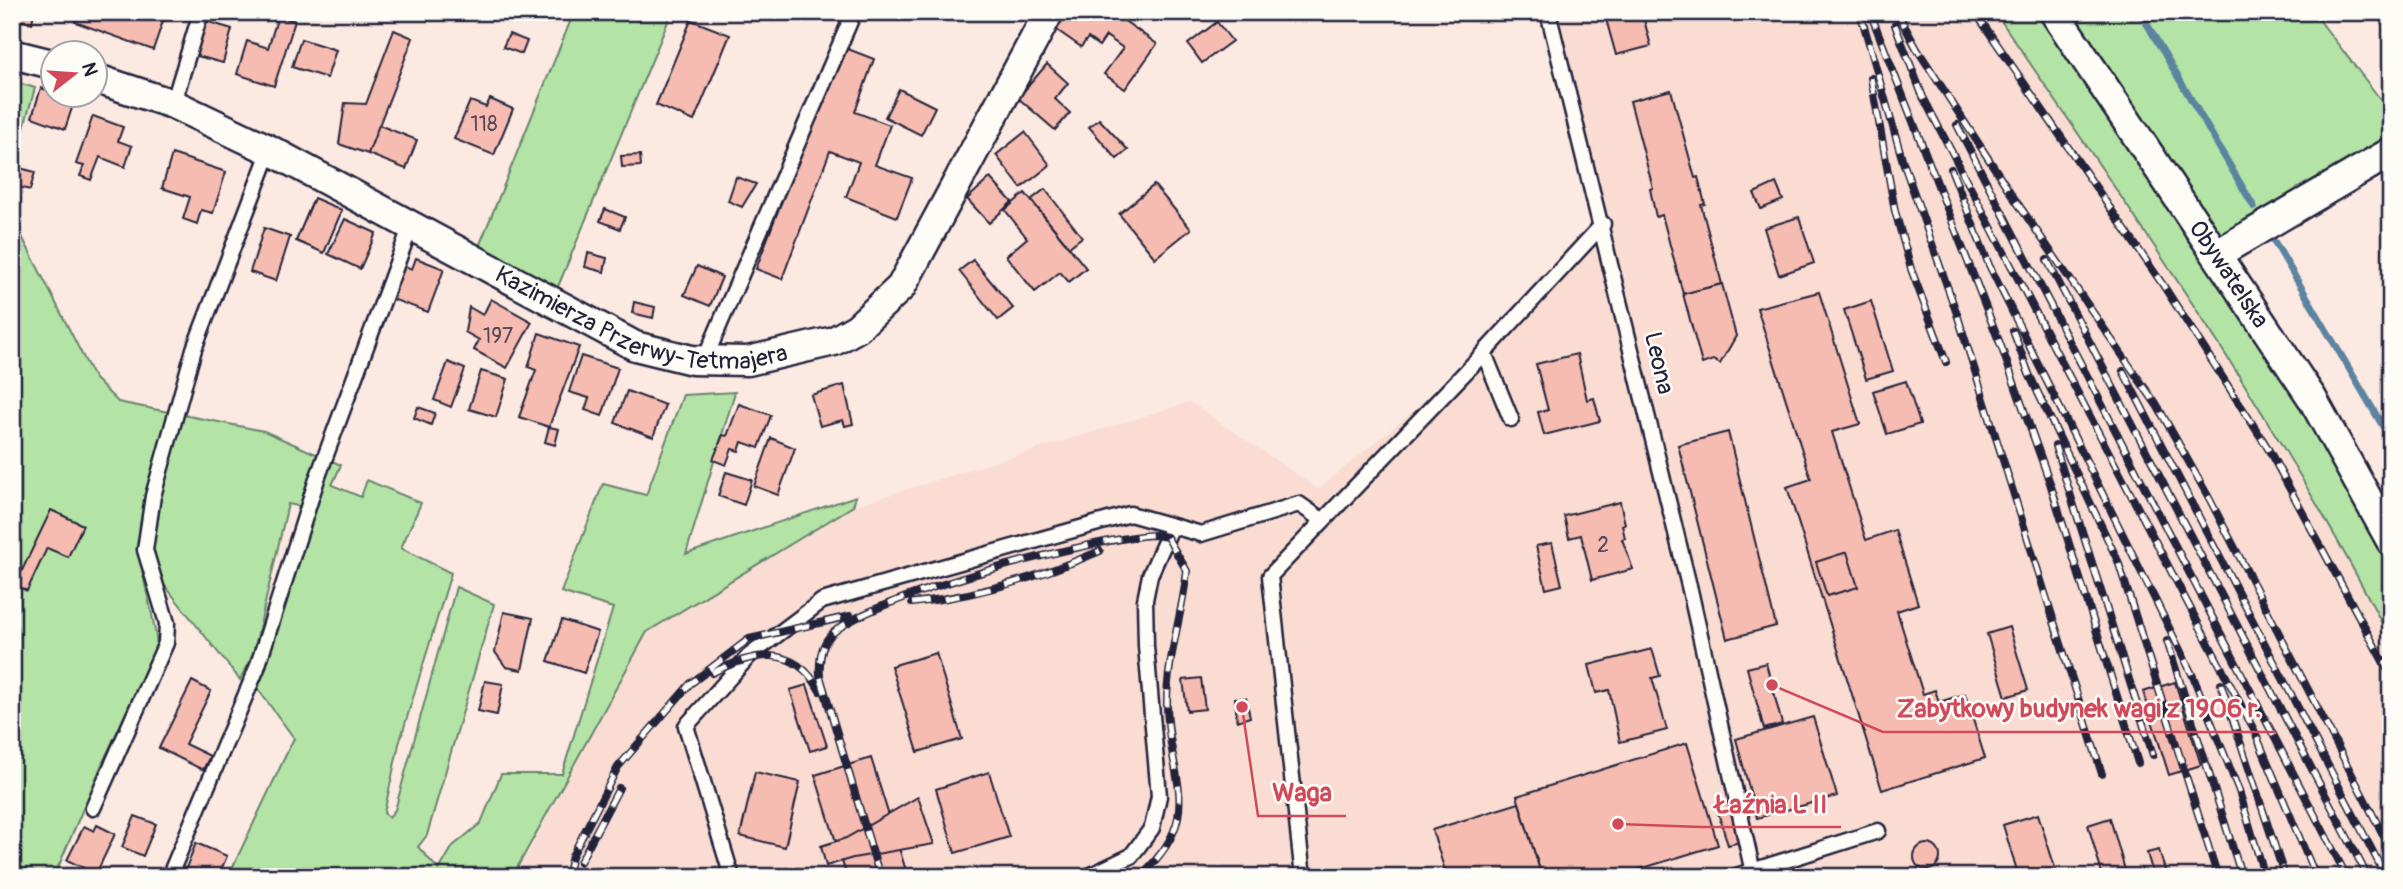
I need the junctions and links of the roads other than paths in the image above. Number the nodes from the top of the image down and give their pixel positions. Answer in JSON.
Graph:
{"nodes":[{"id":1,"x":201,"y":12,"type":"edge"},
{"id":2,"x":853,"y":12,"type":"edge"},
{"id":3,"x":1049,"y":12,"type":"edge"},
{"id":4,"x":1548,"y":12,"type":"edge"},
{"id":5,"x":2054,"y":12,"type":"edge"},
{"id":6,"x":12,"y":54,"type":"edge"},
{"id":7,"x":38,"y":61,"type":"edge"},
{"id":8,"x":108,"y":83,"type":"edge"},
{"id":9,"x":173,"y":104,"type":"junction"},
{"id":10,"x":270,"y":150,"type":"junction"},
{"id":11,"x":2391,"y":152,"type":"edge"},
{"id":12,"x":1603,"y":224,"type":"junction"},
{"id":13,"x":410,"y":228,"type":"junction"},
{"id":14,"x":2217,"y":254,"type":"junction"},
{"id":15,"x":1484,"y":353,"type":"junction"},
{"id":16,"x":704,"y":360,"type":"junction"},
{"id":17,"x":1511,"y":419,"type":"dead end"},
{"id":18,"x":1322,"y":520,"type":"junction"},
{"id":19,"x":1171,"y":526,"type":"junction"},
{"id":20,"x":2391,"y":541,"type":"edge"},
{"id":21,"x":93,"y":808,"type":"dead end"},
{"id":22,"x":1878,"y":831,"type":"dead end"},
{"id":23,"x":1753,"y":874,"type":"edge"},
{"id":24,"x":169,"y":877,"type":"edge"},
{"id":25,"x":732,"y":877,"type":"edge"},
{"id":26,"x":1087,"y":877,"type":"edge"},
{"id":27,"x":1303,"y":877,"type":"edge"},
{"id":28,"x":1732,"y":877,"type":"edge"}],
"edges":[{"from":1,"to":9,"type":"lane"},
{"from":2,"to":16,"type":"lane"},
{"from":3,"to":16,"type":"street","name":"Kazimierza Przerwy-Tetmajera"},
{"from":4,"to":12,"type":"lane","name":"Leona"},
{"from":5,"to":14,"type":"street","name":"Obywatelska"},
{"from":6,"to":7,"type":"street"},
{"from":8,"to":9,"type":"street","name":"Kazimierza Przerwy-Tetmajera"},
{"from":9,"to":10,"type":"street","name":"Kazimierza Przerwy-Tetmajera"},
{"from":10,"to":13,"type":"street","name":"Kazimierza Przerwy-Tetmajera"},
{"from":10,"to":21,"type":"lane"},
{"from":11,"to":14,"type":"street"},
{"from":12,"to":15,"type":"lane"},
{"from":12,"to":23,"type":"lane","name":"Leona"},
{"from":13,"to":16,"type":"street","name":"Kazimierza Przerwy-Tetmajera"},
{"from":13,"to":24,"type":"lane"},
{"from":14,"to":20,"type":"street","name":"Obywatelska"},
{"from":15,"to":17,"type":"lane"},
{"from":15,"to":18,"type":"lane"},
{"from":18,"to":19,"type":"lane"},
{"from":18,"to":27,"type":"lane"},
{"from":19,"to":25,"type":"lane"},
{"from":19,"to":26,"type":"lane"},
{"from":22,"to":23,"type":"lane"},
{"from":23,"to":28,"type":"lane"}]}
